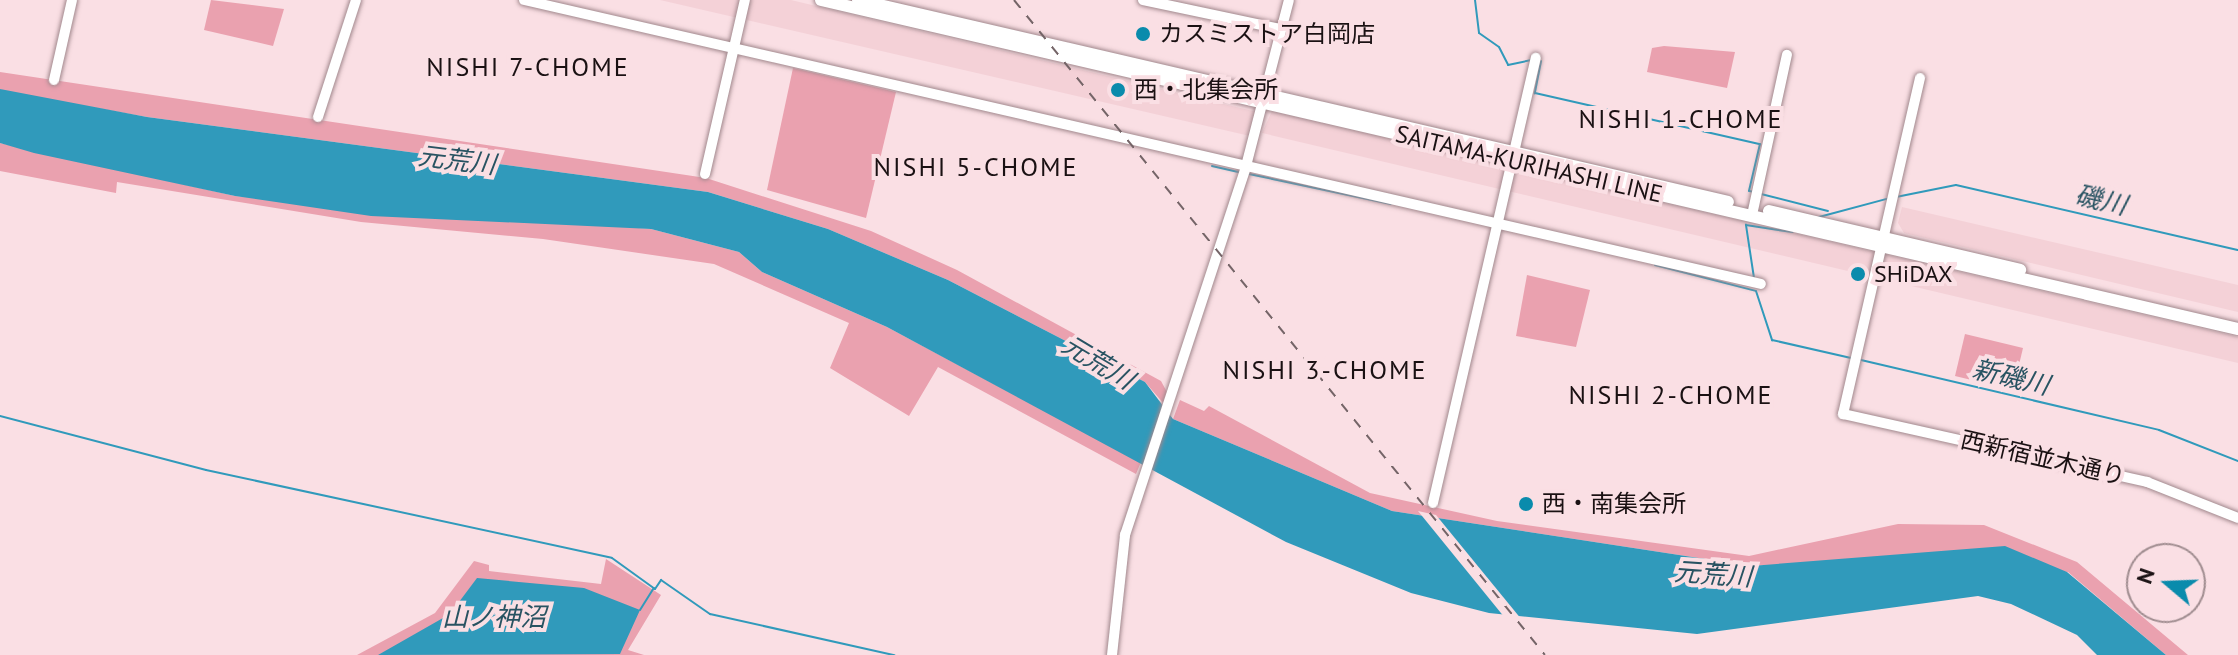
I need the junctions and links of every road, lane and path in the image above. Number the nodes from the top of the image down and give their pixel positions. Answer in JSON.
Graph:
{"nodes":[{"id":1,"x":72,"y":0,"type":"edge"},
{"id":2,"x":356,"y":0,"type":"edge"},
{"id":3,"x":524,"y":0,"type":"edge"},
{"id":4,"x":745,"y":0,"type":"edge"},
{"id":5,"x":821,"y":0,"type":"edge"},
{"id":6,"x":858,"y":0,"type":"edge"},
{"id":7,"x":1143,"y":0,"type":"edge"},
{"id":8,"x":1289,"y":0,"type":"edge"},
{"id":9,"x":1281,"y":29,"type":"junction"},
{"id":10,"x":734,"y":48,"type":"junction"},
{"id":11,"x":1787,"y":55,"type":"dead end"},
{"id":12,"x":1536,"y":59,"type":"dead end"},
{"id":13,"x":1920,"y":78,"type":"dead end"},
{"id":14,"x":54,"y":80,"type":"dead end"},
{"id":15,"x":1266,"y":99,"type":"junction"},
{"id":16,"x":318,"y":117,"type":"dead end"},
{"id":17,"x":1514,"y":156,"type":"junction"},
{"id":18,"x":1246,"y":166,"type":"junction"},
{"id":19,"x":705,"y":174,"type":"dead end"},
{"id":20,"x":1752,"y":211,"type":"junction"},
{"id":21,"x":1498,"y":225,"type":"junction"},
{"id":22,"x":1883,"y":242,"type":"junction"},
{"id":23,"x":1761,"y":284,"type":"dead end"},
{"id":24,"x":2238,"y":321,"type":"edge"},
{"id":25,"x":2238,"y":329,"type":"edge"},
{"id":26,"x":1433,"y":503,"type":"dead end"},
{"id":27,"x":2238,"y":518,"type":"edge"},
{"id":28,"x":1112,"y":655,"type":"edge"}],
"edges":[{"from":1,"to":14,"type":"street"},
{"from":2,"to":16,"type":"street"},
{"from":3,"to":10,"type":"street"},
{"from":4,"to":10,"type":"street"},
{"from":5,"to":15,"type":"main road","name":"SAITAMA-KURIHASHI LINE"},
{"from":6,"to":15,"type":"main road","name":"SAITAMA-KURIHASHI LINE"},
{"from":7,"to":9,"type":"street"},
{"from":8,"to":9,"type":"street"},
{"from":9,"to":15,"type":"street"},
{"from":10,"to":18,"type":"street"},
{"from":10,"to":19,"type":"street"},
{"from":11,"to":20,"type":"street"},
{"from":12,"to":17,"type":"street"},
{"from":13,"to":22,"type":"street"},
{"from":15,"to":17,"type":"main road","name":"SAITAMA-KURIHASHI LINE"},
{"from":15,"to":18,"type":"street"},
{"from":17,"to":20,"type":"main road","name":"SAITAMA-KURIHASHI LINE"},
{"from":17,"to":21,"type":"street"},
{"from":18,"to":21,"type":"street"},
{"from":18,"to":28,"type":"street"},
{"from":20,"to":22,"type":"main road","name":"SAITAMA-KURIHASHI LINE"},
{"from":21,"to":23,"type":"street"},
{"from":21,"to":26,"type":"street"},
{"from":22,"to":24,"type":"main road","name":"SAITAMA-KURIHASHI LINE"},
{"from":22,"to":25,"type":"main road","name":"SAITAMA-KURIHASHI LINE"},
{"from":22,"to":27,"type":"street","name":"西新宿並木通り"}]}
